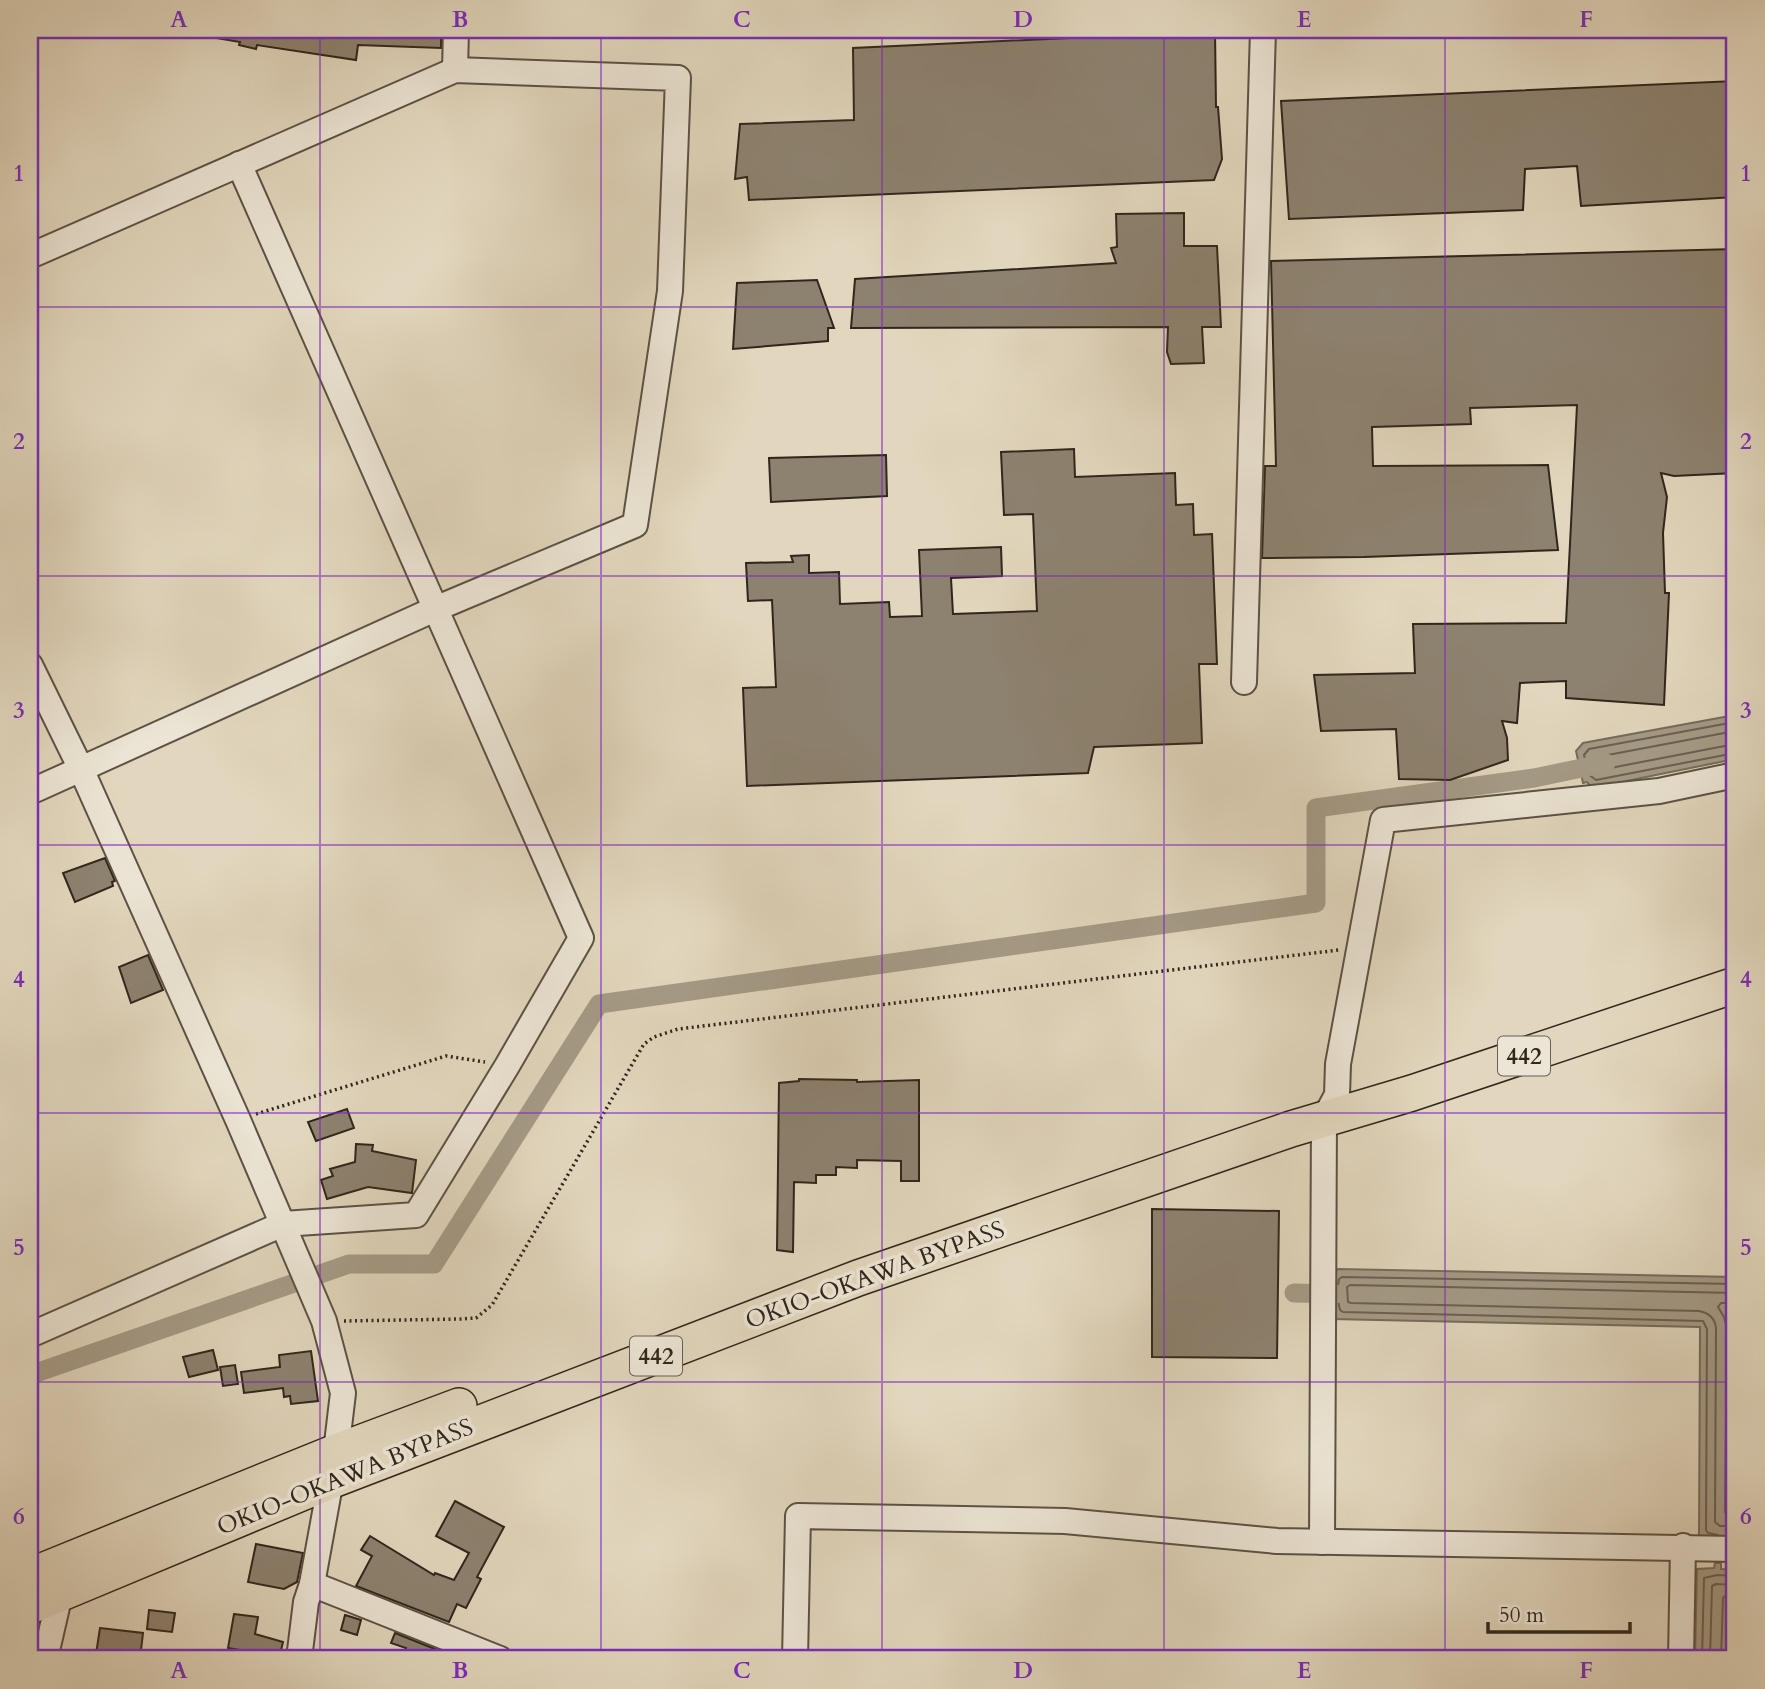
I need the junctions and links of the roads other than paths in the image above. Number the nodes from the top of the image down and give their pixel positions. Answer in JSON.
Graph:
{"nodes":[{"id":1,"x":456,"y":30,"type":"edge"},
{"id":2,"x":1263,"y":30,"type":"edge"},
{"id":3,"x":455,"y":70,"type":"junction"},
{"id":4,"x":239,"y":164,"type":"junction"},
{"id":5,"x":30,"y":256,"type":"edge"},
{"id":6,"x":435,"y":609,"type":"junction"},
{"id":7,"x":30,"y":665,"type":"edge"},
{"id":8,"x":1244,"y":682,"type":"dead end"},
{"id":9,"x":81,"y":769,"type":"junction"},
{"id":10,"x":1735,"y":775,"type":"edge"},
{"id":11,"x":30,"y":792,"type":"edge"},
{"id":12,"x":1735,"y":964,"type":"edge"},
{"id":13,"x":1735,"y":985,"type":"edge"},
{"id":14,"x":1311,"y":1113,"type":"junction"},
{"id":15,"x":283,"y":1224,"type":"junction"},
{"id":16,"x":30,"y":1335,"type":"edge"},
{"id":17,"x":333,"y":1466,"type":"junction"},
{"id":18,"x":1322,"y":1542,"type":"junction"},
{"id":19,"x":1684,"y":1546,"type":"junction"},
{"id":20,"x":1735,"y":1549,"type":"edge"},
{"id":21,"x":30,"y":1576,"type":"edge"},
{"id":22,"x":312,"y":1584,"type":"junction"},
{"id":23,"x":45,"y":1600,"type":"edge"},
{"id":24,"x":44,"y":1659,"type":"edge"},
{"id":25,"x":299,"y":1659,"type":"edge"},
{"id":26,"x":500,"y":1659,"type":"edge"},
{"id":27,"x":795,"y":1659,"type":"edge"},
{"id":28,"x":1681,"y":1659,"type":"edge"}],
"edges":[{"from":1,"to":3,"type":"street"},
{"from":2,"to":8,"type":"street"},
{"from":3,"to":4,"type":"street"},
{"from":3,"to":6,"type":"street"},
{"from":4,"to":5,"type":"street"},
{"from":4,"to":6,"type":"street"},
{"from":6,"to":9,"type":"street"},
{"from":6,"to":15,"type":"street"},
{"from":7,"to":9,"type":"street"},
{"from":9,"to":11,"type":"street"},
{"from":9,"to":15,"type":"street"},
{"from":10,"to":14,"type":"street"},
{"from":12,"to":14,"type":"highway","name":"OKIO-OKAWA BYPASS","number":"442"},
{"from":13,"to":14,"type":"highway","name":"OKIO-OKAWA BYPASS","number":"442"},
{"from":14,"to":17,"type":"highway","name":"OKIO-OKAWA BYPASS","number":"442"},
{"from":14,"to":18,"type":"street"},
{"from":15,"to":16,"type":"street"},
{"from":15,"to":17,"type":"street"},
{"from":17,"to":21,"type":"highway","name":"OKIO-OKAWA BYPASS","number":"442"},
{"from":17,"to":22,"type":"street"},
{"from":17,"to":23,"type":"highway","name":"OKIO-OKAWA BYPASS","number":"442"},
{"from":18,"to":19,"type":"street"},
{"from":18,"to":27,"type":"street"},
{"from":19,"to":20,"type":"street"},
{"from":19,"to":28,"type":"street"},
{"from":22,"to":25,"type":"street"},
{"from":22,"to":26,"type":"street"},
{"from":23,"to":24,"type":"street"}]}
